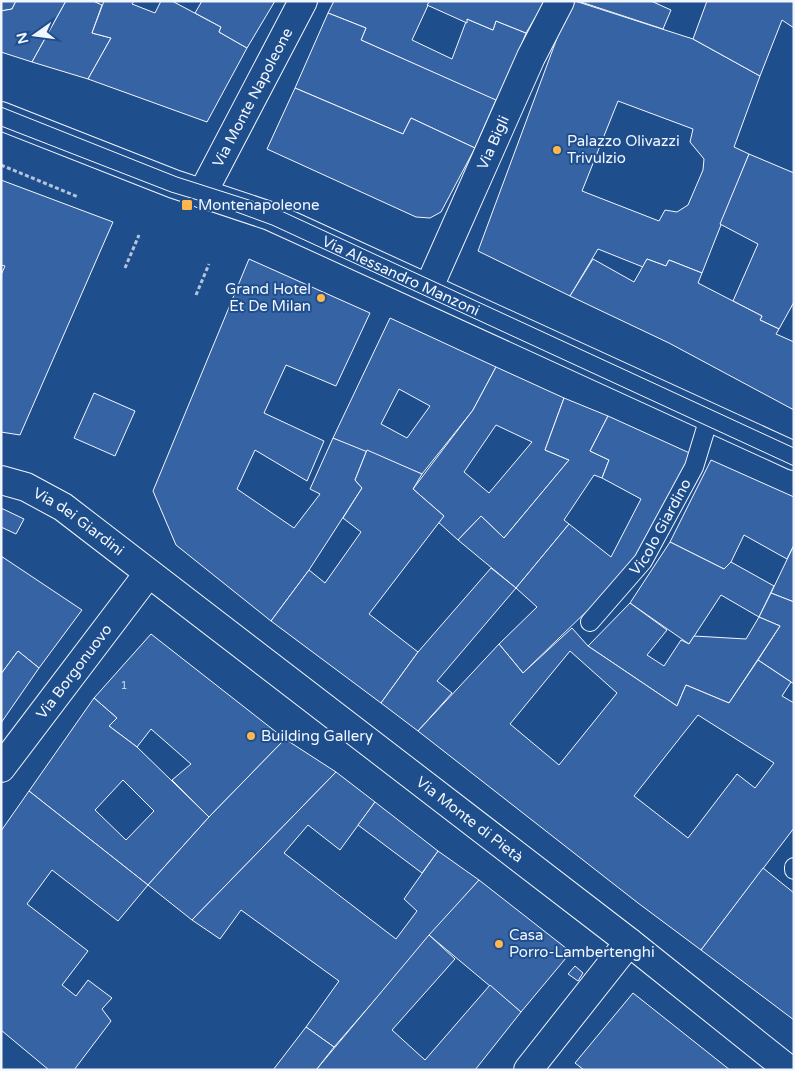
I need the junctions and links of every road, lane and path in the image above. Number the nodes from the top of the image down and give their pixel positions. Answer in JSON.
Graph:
{"nodes":[{"id":1,"x":303,"y":1,"type":"edge"},
{"id":2,"x":560,"y":1,"type":"edge"},
{"id":3,"x":1,"y":116,"type":"edge"},
{"id":4,"x":1,"y":165,"type":"edge"},
{"id":5,"x":202,"y":194,"type":"junction"},
{"id":6,"x":78,"y":197,"type":"dead end"},
{"id":7,"x":139,"y":235,"type":"dead end"},
{"id":8,"x":209,"y":264,"type":"dead end"},
{"id":9,"x":124,"y":268,"type":"dead end"},
{"id":10,"x":429,"y":287,"type":"junction"},
{"id":11,"x":196,"y":295,"type":"dead end"},
{"id":12,"x":709,"y":418,"type":"junction"},
{"id":13,"x":794,"y":456,"type":"edge"},
{"id":14,"x":1,"y":480,"type":"edge"},
{"id":15,"x":148,"y":574,"type":"junction"},
{"id":16,"x":590,"y":622,"type":"dead end"},
{"id":17,"x":1,"y":768,"type":"edge"},
{"id":18,"x":629,"y":942,"type":"junction"},
{"id":19,"x":528,"y":1070,"type":"edge"},
{"id":20,"x":789,"y":1070,"type":"edge"}],
"edges":[{"from":1,"to":5,"type":"street","name":"Via Monte Napoleone"},
{"from":2,"to":10,"type":"street","name":"Via Bigli"},
{"from":3,"to":5,"type":"street","name":"Via Alessandro Manzoni"},
{"from":4,"to":6,"type":"path"},
{"from":5,"to":10,"type":"street","name":"Via Alessandro Manzoni"},
{"from":7,"to":9,"type":"path"},
{"from":8,"to":11,"type":"path"},
{"from":10,"to":12,"type":"street","name":"Via Alessandro Manzoni"},
{"from":12,"to":13,"type":"street","name":"Via Alessandro Manzoni"},
{"from":12,"to":16,"type":"lane","name":"Vicolo Giardino"},
{"from":14,"to":15,"type":"street","name":"Via dei Giardini"},
{"from":15,"to":17,"type":"street","name":"Via Borgonuovo"},
{"from":15,"to":18,"type":"street","name":"Via Monte di Pietà"},
{"from":18,"to":19,"type":"street"},
{"from":18,"to":20,"type":"street","name":"Via Monte di Pietà"}]}
